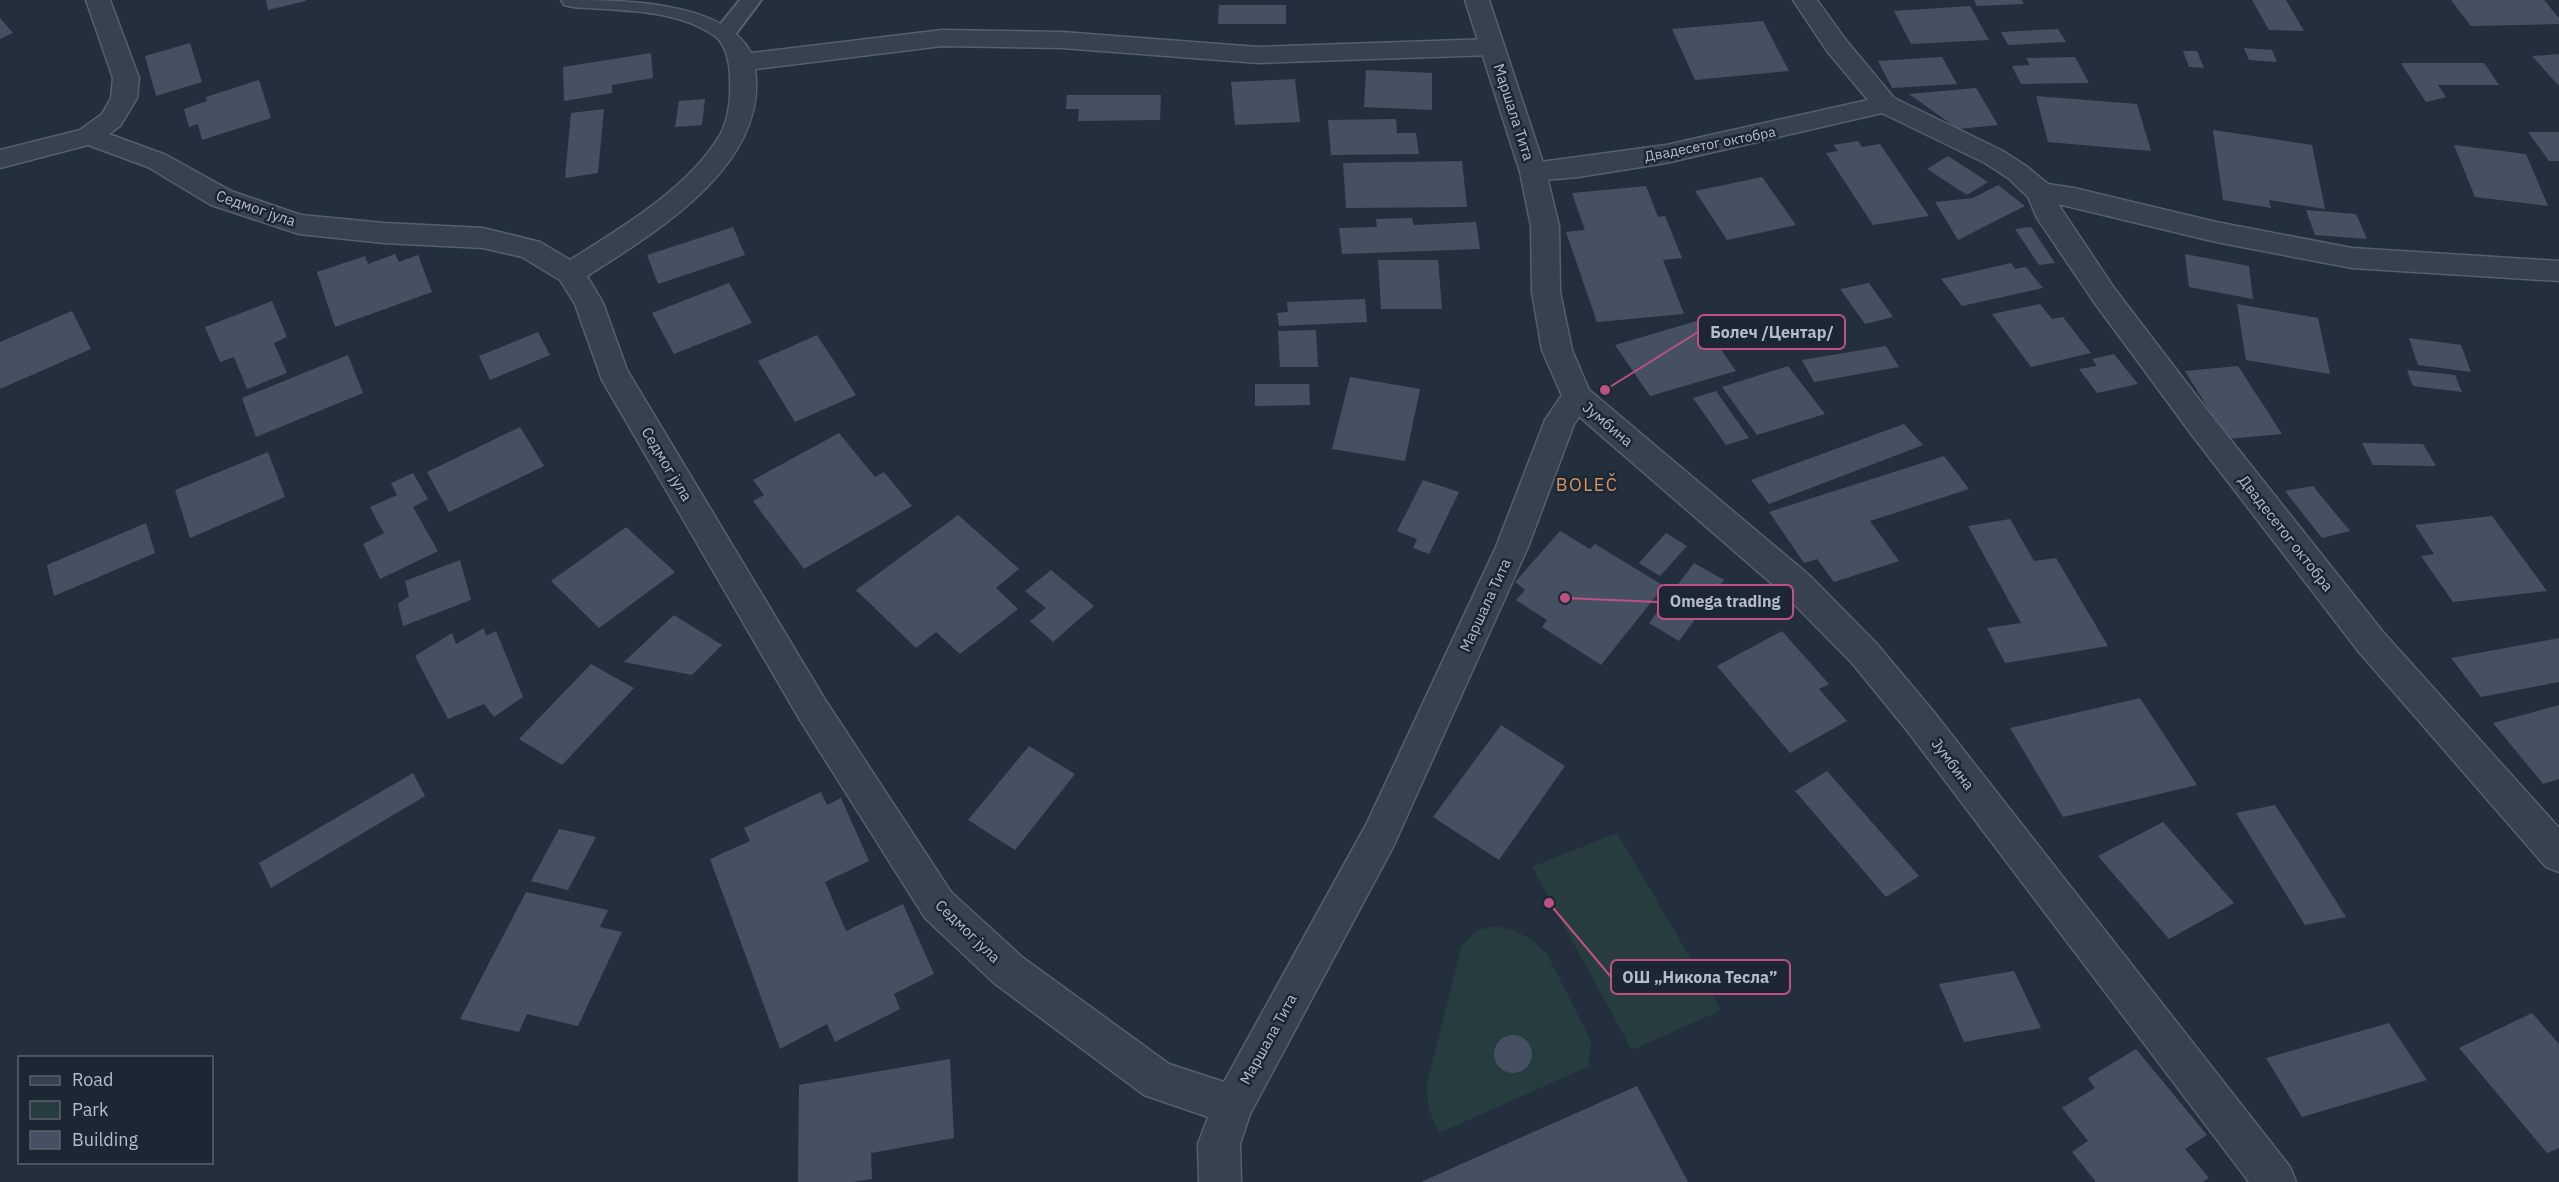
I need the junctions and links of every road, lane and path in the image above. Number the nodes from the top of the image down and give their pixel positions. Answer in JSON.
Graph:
{"nodes":[{"id":1,"x":98,"y":0,"type":"edge"},
{"id":2,"x":573,"y":0,"type":"edge"},
{"id":3,"x":751,"y":0,"type":"edge"},
{"id":4,"x":1477,"y":0,"type":"edge"},
{"id":5,"x":1805,"y":0,"type":"edge"},
{"id":6,"x":726,"y":31,"type":"junction"},
{"id":7,"x":1492,"y":47,"type":"junction"},
{"id":8,"x":742,"y":62,"type":"junction"},
{"id":9,"x":1885,"y":104,"type":"junction"},
{"id":10,"x":89,"y":136,"type":"junction"},
{"id":11,"x":0,"y":159,"type":"edge"},
{"id":12,"x":1533,"y":172,"type":"junction"},
{"id":13,"x":2040,"y":192,"type":"junction"},
{"id":14,"x":2559,"y":271,"type":"edge"},
{"id":15,"x":570,"y":273,"type":"junction"},
{"id":16,"x":1577,"y":397,"type":"junction"},
{"id":17,"x":2559,"y":855,"type":"edge"},
{"id":18,"x":1233,"y":1105,"type":"junction"},
{"id":19,"x":1220,"y":1182,"type":"edge"},
{"id":20,"x":2275,"y":1182,"type":"edge"}],
"edges":[{"from":1,"to":10,"type":"street"},
{"from":2,"to":6,"type":"street"},
{"from":3,"to":6,"type":"lane"},
{"from":4,"to":7,"type":"street","name":"Маршала Тита"},
{"from":5,"to":9,"type":"street","name":"Двадесетог октобра"},
{"from":6,"to":8,"type":"street"},
{"from":7,"to":8,"type":"street"},
{"from":7,"to":12,"type":"street","name":"Маршала Тита"},
{"from":8,"to":15,"type":"street"},
{"from":9,"to":12,"type":"street","name":"Двадесетог октобра"},
{"from":9,"to":13,"type":"street","name":"Двадесетог октобра"},
{"from":10,"to":11,"type":"street"},
{"from":10,"to":15,"type":"street","name":"Седмог јула"},
{"from":12,"to":16,"type":"street","name":"Маршала Тита"},
{"from":13,"to":14,"type":"street"},
{"from":13,"to":17,"type":"street","name":"Двадесетог октобра"},
{"from":15,"to":18,"type":"street","name":"Седмог јула"},
{"from":16,"to":18,"type":"street","name":"Маршала Тита"},
{"from":16,"to":20,"type":"street","name":"Јумбина"},
{"from":18,"to":19,"type":"street","name":"Маршала Тита"}]}
